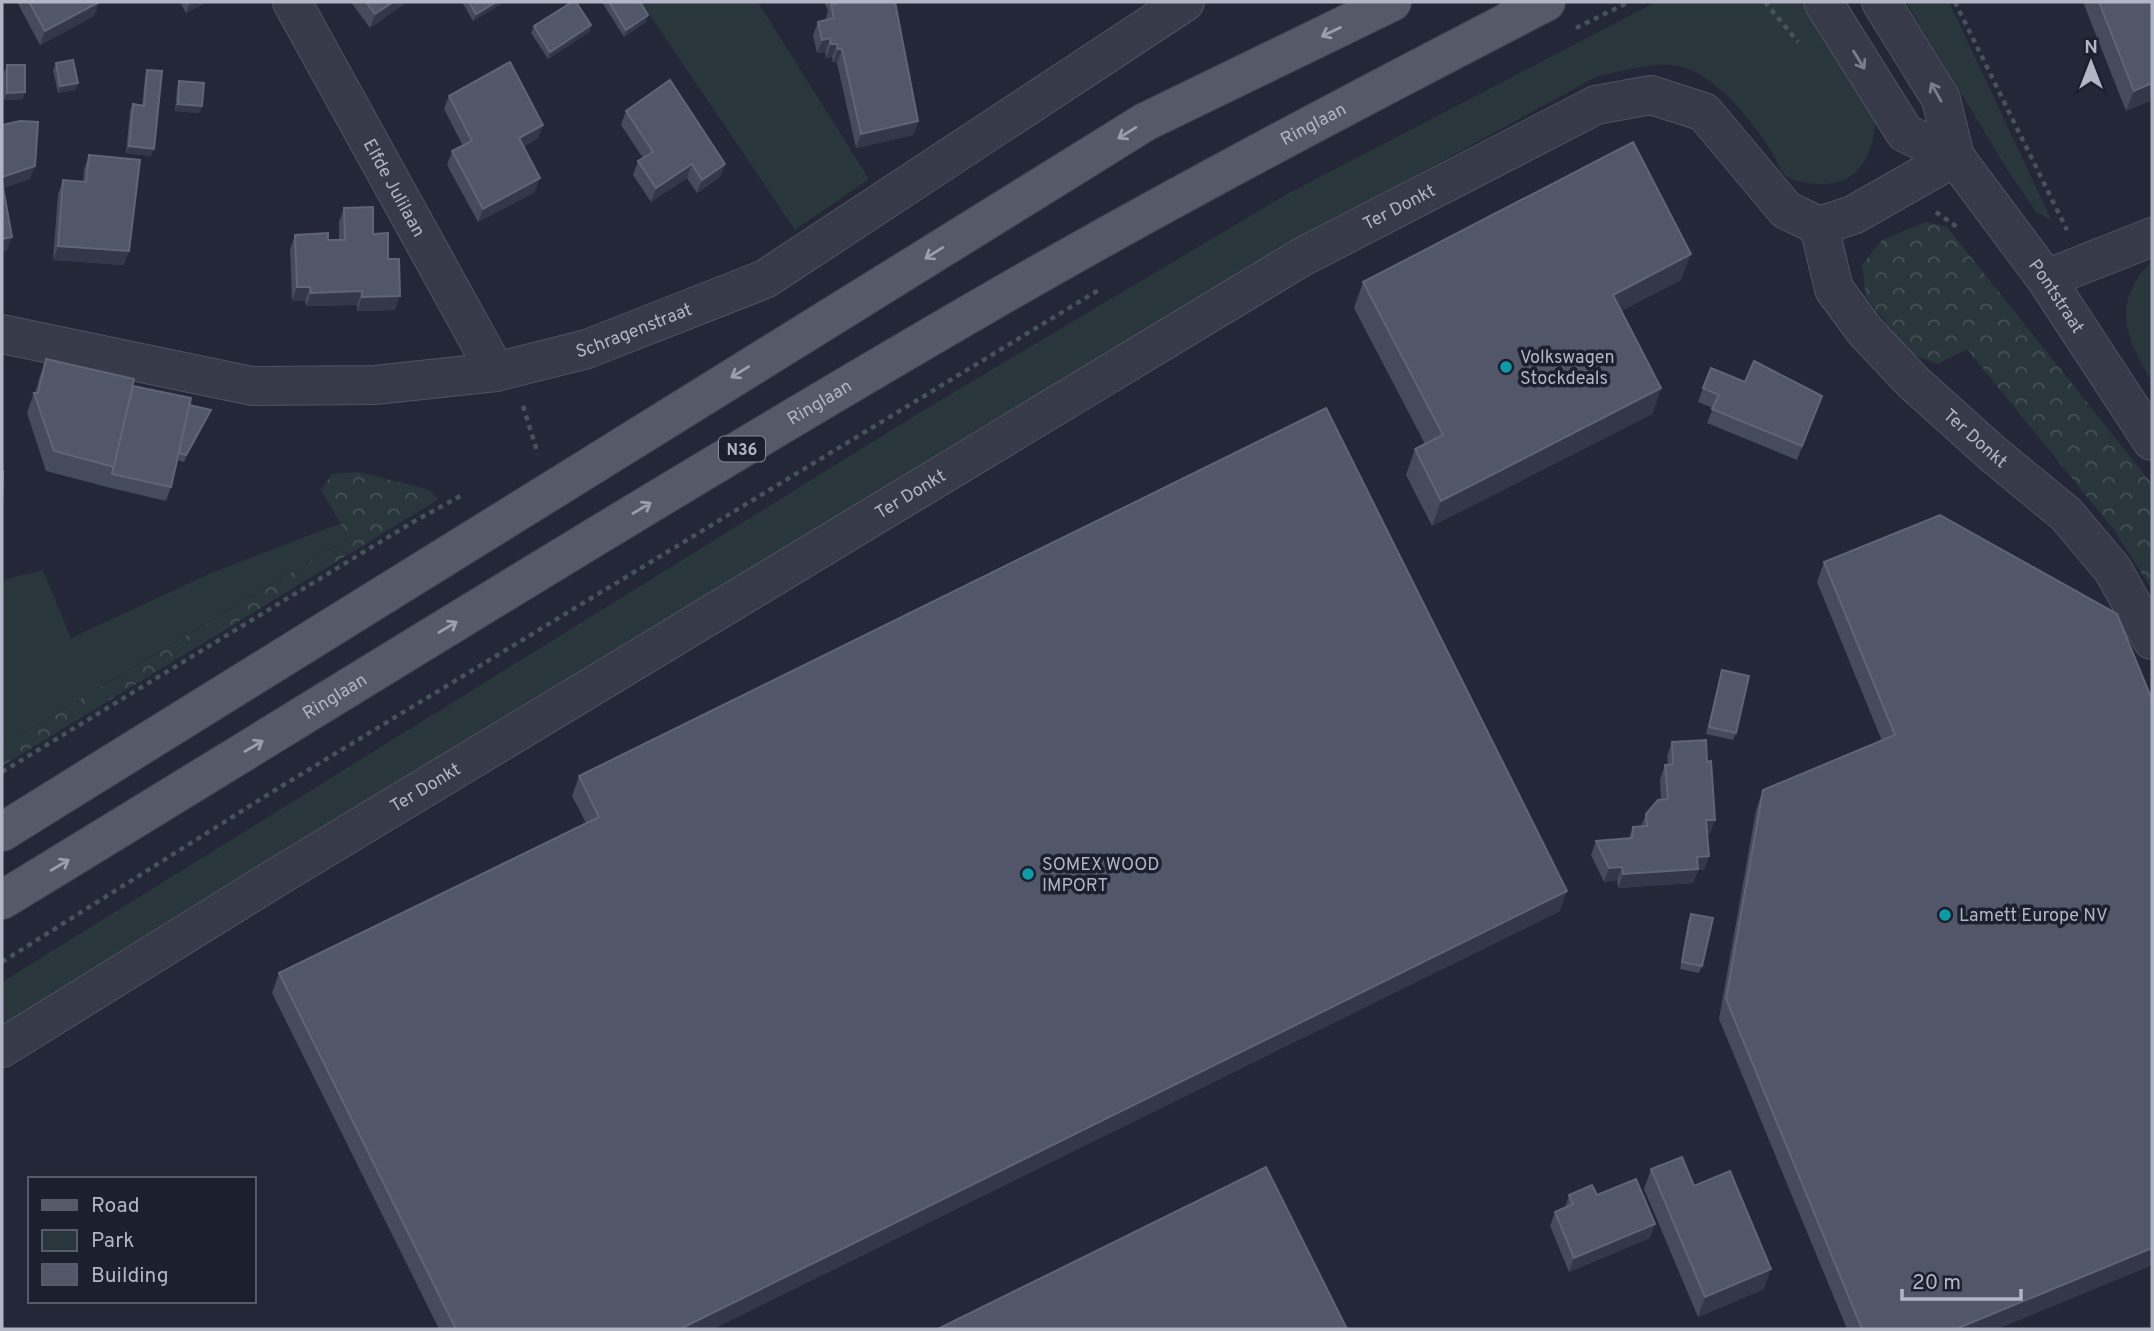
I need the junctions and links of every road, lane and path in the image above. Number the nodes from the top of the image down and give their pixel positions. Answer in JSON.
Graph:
{"nodes":[{"id":1,"x":292,"y":2,"type":"edge"},
{"id":2,"x":1185,"y":2,"type":"edge"},
{"id":3,"x":1392,"y":2,"type":"edge"},
{"id":4,"x":1546,"y":2,"type":"edge"},
{"id":5,"x":1629,"y":2,"type":"edge"},
{"id":6,"x":1823,"y":2,"type":"edge"},
{"id":7,"x":1881,"y":2,"type":"edge"},
{"id":8,"x":1955,"y":2,"type":"edge"},
{"id":9,"x":1573,"y":29,"type":"dead end"},
{"id":10,"x":1955,"y":157,"type":"junction"},
{"id":11,"x":1819,"y":226,"type":"junction"},
{"id":12,"x":2067,"y":230,"type":"dead end"},
{"id":13,"x":2152,"y":237,"type":"edge"},
{"id":14,"x":2046,"y":279,"type":"junction"},
{"id":15,"x":1103,"y":287,"type":"dead end"},
{"id":16,"x":2,"y":334,"type":"edge"},
{"id":17,"x":504,"y":370,"type":"junction"},
{"id":18,"x":2152,"y":441,"type":"edge"},
{"id":19,"x":538,"y":455,"type":"dead end"},
{"id":20,"x":2152,"y":640,"type":"edge"},
{"id":21,"x":2,"y":832,"type":"edge"},
{"id":22,"x":2,"y":900,"type":"edge"},
{"id":23,"x":2,"y":962,"type":"edge"},
{"id":24,"x":2,"y":1048,"type":"edge"}],
"edges":[{"from":1,"to":17,"type":"street","name":"Elfde Julilaan"},
{"from":2,"to":17,"type":"street","name":"Schragenstraat"},
{"from":3,"to":21,"type":"main road","one_way":true},
{"from":22,"to":4,"type":"main road","name":"Ringlaan","number":"N36","one_way":true},
{"from":5,"to":9,"type":"path"},
{"from":6,"to":10,"type":"street","name":"Pontstraat","one_way":true},
{"from":10,"to":7,"type":"street","name":"Pontstraat","one_way":true},
{"from":8,"to":12,"type":"path"},
{"from":10,"to":11,"type":"street"},
{"from":10,"to":14,"type":"street","name":"Pontstraat"},
{"from":11,"to":20,"type":"street","name":"Ter Donkt"},
{"from":11,"to":24,"type":"street","name":"Ter Donkt"},
{"from":13,"to":14,"type":"street"},
{"from":14,"to":18,"type":"street","name":"Pontstraat"},
{"from":15,"to":23,"type":"path"},
{"from":16,"to":17,"type":"street","name":"Schragenstraat"},
{"from":17,"to":19,"type":"path"}]}
